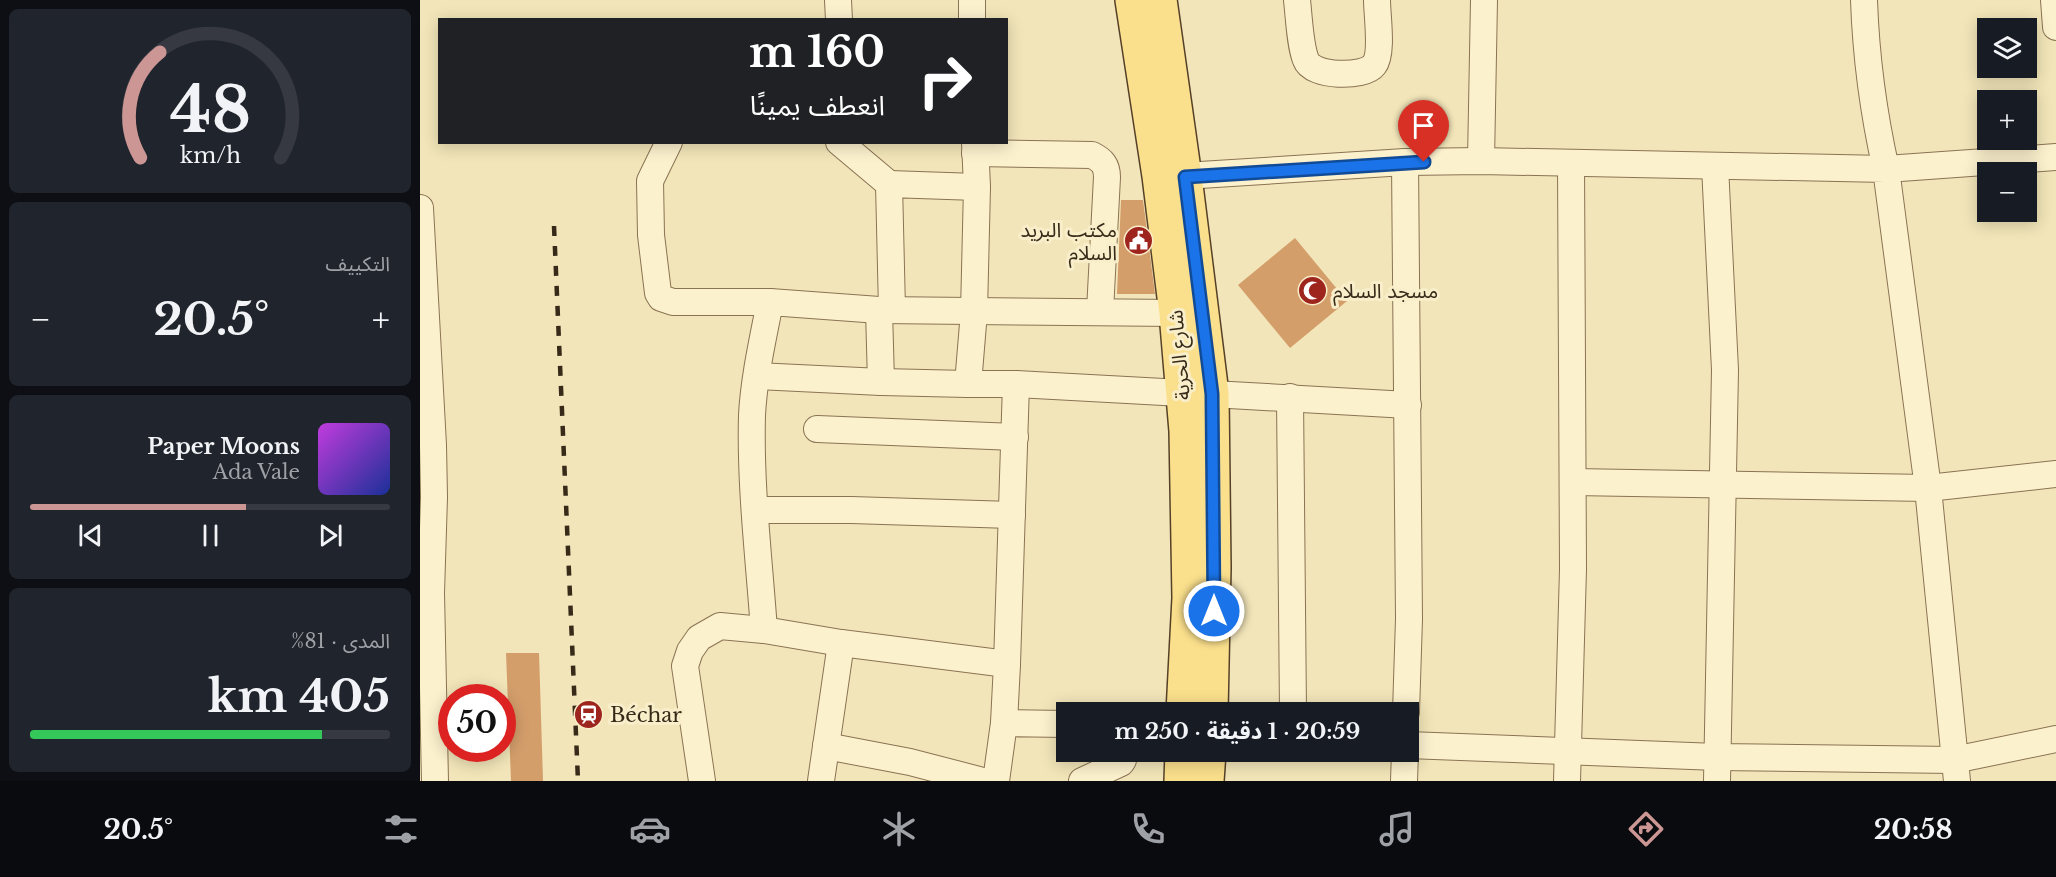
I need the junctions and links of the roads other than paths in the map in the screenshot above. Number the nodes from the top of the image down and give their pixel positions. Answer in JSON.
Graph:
{"nodes":[{"id":1,"x":838,"y":0,"type":"edge"},
{"id":2,"x":972,"y":0,"type":"edge"},
{"id":3,"x":1132,"y":0,"type":"edge"},
{"id":4,"x":1160,"y":0,"type":"edge"},
{"id":5,"x":1297,"y":0,"type":"edge"},
{"id":6,"x":1377,"y":0,"type":"edge"},
{"id":7,"x":1484,"y":0,"type":"edge"},
{"id":8,"x":1864,"y":0,"type":"edge"},
{"id":9,"x":2054,"y":0,"type":"edge"},
{"id":10,"x":840,"y":18,"type":"edge"},
{"id":11,"x":972,"y":18,"type":"edge"},
{"id":12,"x":2056,"y":27,"type":"edge"},
{"id":13,"x":668,"y":144,"type":"edge"},
{"id":14,"x":844,"y":144,"type":"edge"},
{"id":15,"x":975,"y":148,"type":"edge"},
{"id":16,"x":860,"y":151,"type":"edge"},
{"id":17,"x":2056,"y":157,"type":"edge"},
{"id":18,"x":1481,"y":161,"type":"junction"},
{"id":19,"x":1405,"y":162,"type":"junction"},
{"id":20,"x":1571,"y":163,"type":"junction"},
{"id":21,"x":1715,"y":166,"type":"junction"},
{"id":22,"x":1886,"y":169,"type":"junction"},
{"id":23,"x":1172,"y":177,"type":"junction"},
{"id":24,"x":888,"y":184,"type":"junction"},
{"id":25,"x":977,"y":187,"type":"junction"},
{"id":26,"x":420,"y":208,"type":"edge"},
{"id":27,"x":770,"y":302,"type":"junction"},
{"id":28,"x":885,"y":310,"type":"junction"},
{"id":29,"x":1100,"y":311,"type":"junction"},
{"id":30,"x":974,"y":312,"type":"junction"},
{"id":31,"x":1176,"y":313,"type":"junction"},
{"id":32,"x":757,"y":376,"type":"junction"},
{"id":33,"x":881,"y":382,"type":"junction"},
{"id":34,"x":969,"y":384,"type":"junction"},
{"id":35,"x":1016,"y":384,"type":"junction"},
{"id":36,"x":1197,"y":393,"type":"junction"},
{"id":37,"x":1290,"y":397,"type":"junction"},
{"id":38,"x":1408,"y":405,"type":"junction"},
{"id":39,"x":817,"y":429,"type":"dead end"},
{"id":40,"x":1015,"y":437,"type":"junction"},
{"id":41,"x":2056,"y":474,"type":"edge"},
{"id":42,"x":1573,"y":482,"type":"junction"},
{"id":43,"x":1722,"y":486,"type":"junction"},
{"id":44,"x":1928,"y":488,"type":"junction"},
{"id":45,"x":755,"y":510,"type":"junction"},
{"id":46,"x":1012,"y":515,"type":"junction"},
{"id":47,"x":426,"y":559,"type":"edge"},
{"id":48,"x":764,"y":630,"type":"junction"},
{"id":49,"x":841,"y":643,"type":"junction"},
{"id":50,"x":1007,"y":664,"type":"junction"},
{"id":51,"x":1184,"y":702,"type":"edge"},
{"id":52,"x":1211,"y":702,"type":"edge"},
{"id":53,"x":1293,"y":702,"type":"edge"},
{"id":54,"x":1406,"y":702,"type":"edge"},
{"id":55,"x":1004,"y":723,"type":"junction"},
{"id":56,"x":1056,"y":724,"type":"edge"},
{"id":57,"x":2056,"y":739,"type":"edge"},
{"id":58,"x":1419,"y":745,"type":"edge"},
{"id":59,"x":826,"y":746,"type":"junction"},
{"id":60,"x":1567,"y":752,"type":"junction"},
{"id":61,"x":1122,"y":762,"type":"edge"},
{"id":62,"x":1182,"y":762,"type":"edge"},
{"id":63,"x":1208,"y":762,"type":"edge"},
{"id":64,"x":1405,"y":762,"type":"edge"},
{"id":65,"x":1717,"y":769,"type":"edge"},
{"id":66,"x":1844,"y":770,"type":"edge"},
{"id":67,"x":1956,"y":770,"type":"edge"},
{"id":68,"x":435,"y":781,"type":"edge"},
{"id":69,"x":702,"y":781,"type":"edge"},
{"id":70,"x":821,"y":781,"type":"edge"},
{"id":71,"x":983,"y":781,"type":"edge"},
{"id":72,"x":996,"y":781,"type":"edge"},
{"id":73,"x":1082,"y":781,"type":"edge"},
{"id":74,"x":1181,"y":781,"type":"edge"},
{"id":75,"x":1207,"y":781,"type":"edge"},
{"id":76,"x":1404,"y":781,"type":"edge"},
{"id":77,"x":1567,"y":781,"type":"edge"}],
"edges":[{"from":1,"to":10,"type":"street"},
{"from":2,"to":11,"type":"street"},
{"from":3,"to":23,"type":"main road","name":"شارع الحرية"},
{"from":4,"to":23,"type":"main road","name":"شارع الحرية"},
{"from":5,"to":6,"type":"street"},
{"from":7,"to":18,"type":"street"},
{"from":8,"to":22,"type":"street"},
{"from":9,"to":12,"type":"street"},
{"from":13,"to":27,"type":"street"},
{"from":14,"to":16,"type":"street"},
{"from":15,"to":25,"type":"street"},
{"from":15,"to":29,"type":"street"},
{"from":16,"to":24,"type":"street"},
{"from":17,"to":22,"type":"street"},
{"from":18,"to":19,"type":"street"},
{"from":18,"to":20,"type":"street"},
{"from":19,"to":23,"type":"street"},
{"from":19,"to":38,"type":"street"},
{"from":20,"to":21,"type":"street"},
{"from":20,"to":42,"type":"street"},
{"from":21,"to":22,"type":"street"},
{"from":21,"to":43,"type":"street"},
{"from":22,"to":44,"type":"street"},
{"from":23,"to":31,"type":"main road","name":"شارع الحرية"},
{"from":23,"to":36,"type":"main road","name":"شارع الحرية"},
{"from":24,"to":25,"type":"street"},
{"from":24,"to":28,"type":"street"},
{"from":25,"to":30,"type":"street"},
{"from":26,"to":47,"type":"street"},
{"from":27,"to":28,"type":"street"},
{"from":27,"to":32,"type":"street"},
{"from":28,"to":30,"type":"street"},
{"from":28,"to":33,"type":"street"},
{"from":29,"to":30,"type":"street"},
{"from":29,"to":31,"type":"street"},
{"from":30,"to":34,"type":"street"},
{"from":31,"to":36,"type":"main road","name":"شارع الحرية"},
{"from":32,"to":33,"type":"street"},
{"from":32,"to":45,"type":"street"},
{"from":33,"to":34,"type":"street"},
{"from":34,"to":35,"type":"street"},
{"from":35,"to":36,"type":"street"},
{"from":35,"to":40,"type":"street"},
{"from":36,"to":37,"type":"street"},
{"from":36,"to":51,"type":"main road","name":"شارع الحرية"},
{"from":36,"to":52,"type":"main road","name":"شارع الحرية"},
{"from":37,"to":38,"type":"street"},
{"from":37,"to":53,"type":"street"},
{"from":38,"to":54,"type":"street"},
{"from":39,"to":40,"type":"street"},
{"from":40,"to":46,"type":"street"},
{"from":41,"to":44,"type":"street"},
{"from":42,"to":43,"type":"street"},
{"from":42,"to":60,"type":"street"},
{"from":43,"to":44,"type":"street"},
{"from":43,"to":65,"type":"street"},
{"from":44,"to":67,"type":"street"},
{"from":45,"to":46,"type":"street"},
{"from":45,"to":48,"type":"street"},
{"from":46,"to":50,"type":"street"},
{"from":47,"to":68,"type":"street"},
{"from":48,"to":49,"type":"street"},
{"from":48,"to":69,"type":"street"},
{"from":49,"to":50,"type":"street"},
{"from":49,"to":59,"type":"street"},
{"from":50,"to":55,"type":"street"},
{"from":55,"to":56,"type":"street"},
{"from":55,"to":72,"type":"street"},
{"from":57,"to":67,"type":"street"},
{"from":58,"to":60,"type":"street"},
{"from":59,"to":70,"type":"street"},
{"from":59,"to":71,"type":"street"},
{"from":60,"to":65,"type":"street"},
{"from":60,"to":77,"type":"street"},
{"from":61,"to":73,"type":"street"},
{"from":62,"to":74,"type":"main road"},
{"from":63,"to":75,"type":"main road"},
{"from":64,"to":76,"type":"street"},
{"from":65,"to":66,"type":"street"},
{"from":66,"to":67,"type":"street"}]}
